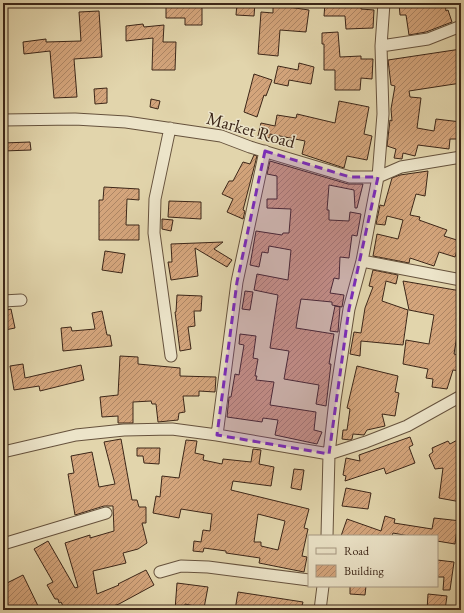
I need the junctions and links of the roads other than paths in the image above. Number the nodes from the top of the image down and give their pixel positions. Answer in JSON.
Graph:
{"nodes":[{"id":1,"x":384,"y":3,"type":"edge"},
{"id":2,"x":461,"y":26,"type":"edge"},
{"id":3,"x":381,"y":46,"type":"junction"},
{"id":4,"x":3,"y":120,"type":"edge"},
{"id":5,"x":170,"y":128,"type":"junction"},
{"id":6,"x":265,"y":150,"type":"junction"},
{"id":7,"x":461,"y":157,"type":"edge"},
{"id":8,"x":378,"y":177,"type":"junction"},
{"id":9,"x":362,"y":261,"type":"junction"},
{"id":10,"x":461,"y":280,"type":"edge"},
{"id":11,"x":20,"y":300,"type":"dead end"},
{"id":12,"x":3,"y":301,"type":"edge"},
{"id":13,"x":170,"y":356,"type":"dead end"},
{"id":14,"x":461,"y":396,"type":"edge"},
{"id":15,"x":217,"y":435,"type":"junction"},
{"id":16,"x":3,"y":452,"type":"edge"},
{"id":17,"x":329,"y":454,"type":"junction"},
{"id":18,"x":106,"y":513,"type":"dead end"},
{"id":19,"x":327,"y":535,"type":"edge"},
{"id":20,"x":3,"y":544,"type":"edge"},
{"id":21,"x":160,"y":572,"type":"dead end"},
{"id":22,"x":308,"y":580,"type":"edge"},
{"id":23,"x":323,"y":587,"type":"edge"},
{"id":24,"x":320,"y":610,"type":"edge"}],
"edges":[{"from":1,"to":3,"type":"street"},
{"from":2,"to":3,"type":"street"},
{"from":3,"to":8,"type":"street"},
{"from":4,"to":5,"type":"street","name":"Market Road"},
{"from":5,"to":6,"type":"street","name":"Market Road"},
{"from":5,"to":13,"type":"street"},
{"from":6,"to":8,"type":"street","name":"Market Road"},
{"from":6,"to":15,"type":"street"},
{"from":7,"to":8,"type":"street","name":"Market Road"},
{"from":8,"to":9,"type":"street"},
{"from":9,"to":10,"type":"street"},
{"from":9,"to":17,"type":"street"},
{"from":11,"to":12,"type":"street"},
{"from":14,"to":17,"type":"street"},
{"from":15,"to":16,"type":"street"},
{"from":15,"to":17,"type":"street"},
{"from":17,"to":19,"type":"street"},
{"from":18,"to":20,"type":"street"},
{"from":21,"to":22,"type":"street"},
{"from":23,"to":24,"type":"street"}]}
